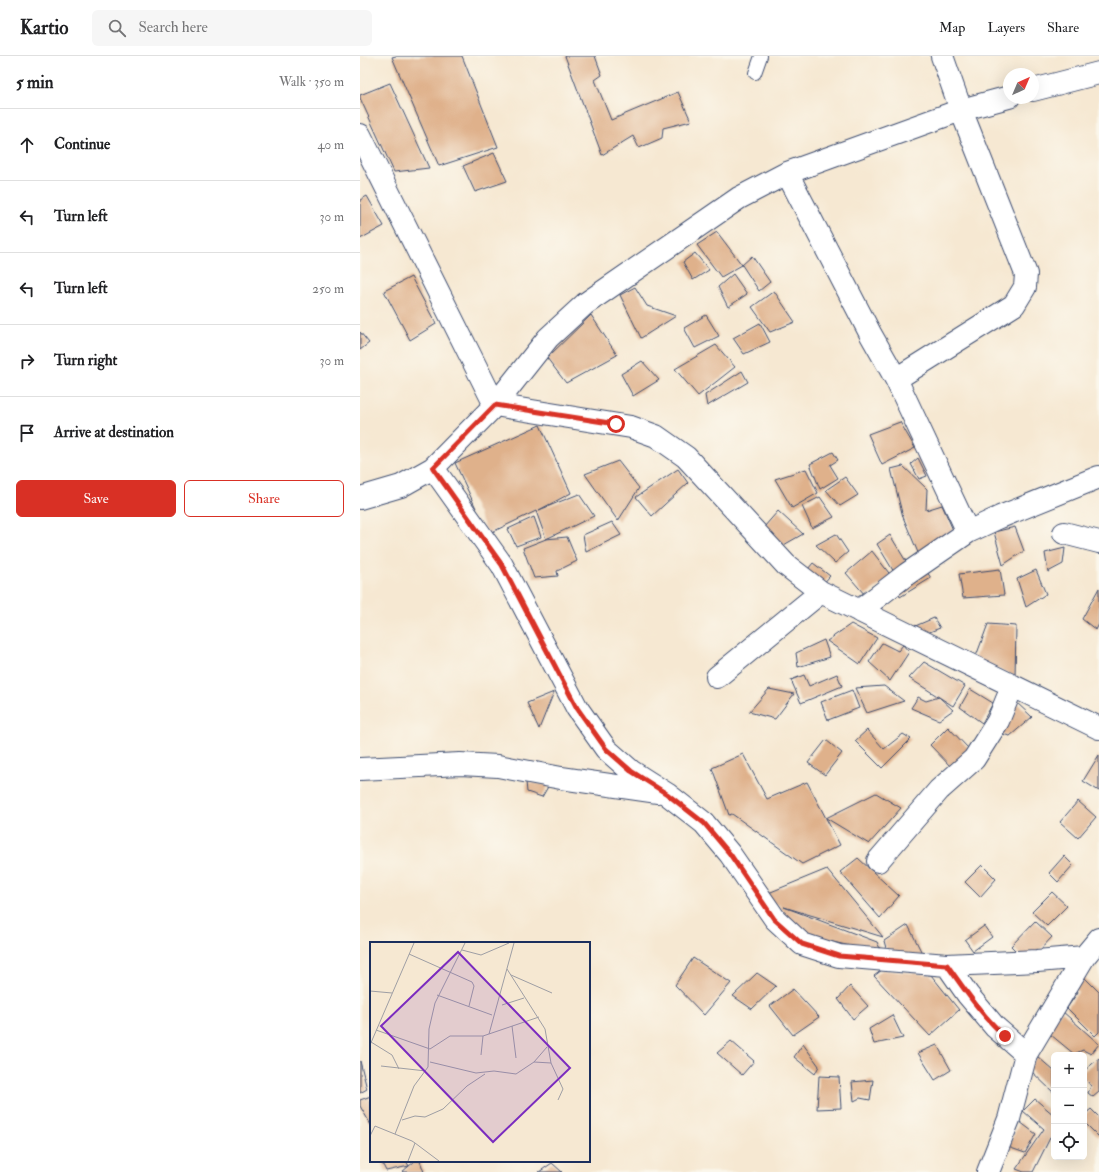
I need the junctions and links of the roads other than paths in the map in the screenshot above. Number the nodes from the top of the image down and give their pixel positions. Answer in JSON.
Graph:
{"nodes":[{"id":1,"x":761,"y":56,"type":"edge"},
{"id":2,"x":942,"y":56,"type":"edge"},
{"id":3,"x":1099,"y":73,"type":"edge"},
{"id":4,"x":755,"y":74,"type":"dead end"},
{"id":5,"x":1039,"y":88,"type":"edge"},
{"id":6,"x":1003,"y":98,"type":"edge"},
{"id":7,"x":961,"y":110,"type":"junction"},
{"id":8,"x":360,"y":135,"type":"edge"},
{"id":9,"x":787,"y":173,"type":"junction"},
{"id":10,"x":896,"y":379,"type":"junction"},
{"id":11,"x":495,"y":405,"type":"junction"},
{"id":12,"x":433,"y":468,"type":"junction"},
{"id":13,"x":1099,"y":477,"type":"edge"},
{"id":14,"x":363,"y":494,"type":"edge"},
{"id":15,"x":968,"y":532,"type":"junction"},
{"id":16,"x":1064,"y":532,"type":"dead end"},
{"id":17,"x":1099,"y":542,"type":"edge"},
{"id":18,"x":821,"y":592,"type":"junction"},
{"id":19,"x":859,"y":611,"type":"junction"},
{"id":20,"x":717,"y":677,"type":"dead end"},
{"id":21,"x":1012,"y":687,"type":"junction"},
{"id":22,"x":1099,"y":728,"type":"edge"},
{"id":23,"x":360,"y":769,"type":"edge"},
{"id":24,"x":667,"y":794,"type":"junction"},
{"id":25,"x":878,"y":861,"type":"dead end"},
{"id":26,"x":1099,"y":939,"type":"edge"},
{"id":27,"x":1084,"y":957,"type":"junction"},
{"id":28,"x":947,"y":965,"type":"junction"},
{"id":29,"x":1026,"y":1054,"type":"junction"},
{"id":30,"x":988,"y":1172,"type":"edge"}],
"edges":[{"from":1,"to":4,"type":"lane"},
{"from":2,"to":7,"type":"street"},
{"from":3,"to":5,"type":"street"},
{"from":6,"to":7,"type":"street"},
{"from":7,"to":9,"type":"street"},
{"from":7,"to":10,"type":"street"},
{"from":8,"to":11,"type":"street"},
{"from":9,"to":10,"type":"street"},
{"from":9,"to":11,"type":"street"},
{"from":10,"to":15,"type":"street"},
{"from":11,"to":12,"type":"street"},
{"from":11,"to":18,"type":"street"},
{"from":12,"to":14,"type":"street"},
{"from":12,"to":24,"type":"street"},
{"from":13,"to":15,"type":"street"},
{"from":15,"to":19,"type":"street"},
{"from":16,"to":17,"type":"street"},
{"from":18,"to":19,"type":"street"},
{"from":18,"to":20,"type":"street"},
{"from":19,"to":21,"type":"street"},
{"from":21,"to":22,"type":"street"},
{"from":21,"to":25,"type":"street"},
{"from":23,"to":24,"type":"street"},
{"from":24,"to":28,"type":"street"},
{"from":26,"to":27,"type":"street"},
{"from":27,"to":28,"type":"street"},
{"from":27,"to":29,"type":"street"},
{"from":28,"to":29,"type":"street"},
{"from":29,"to":30,"type":"street"}]}
